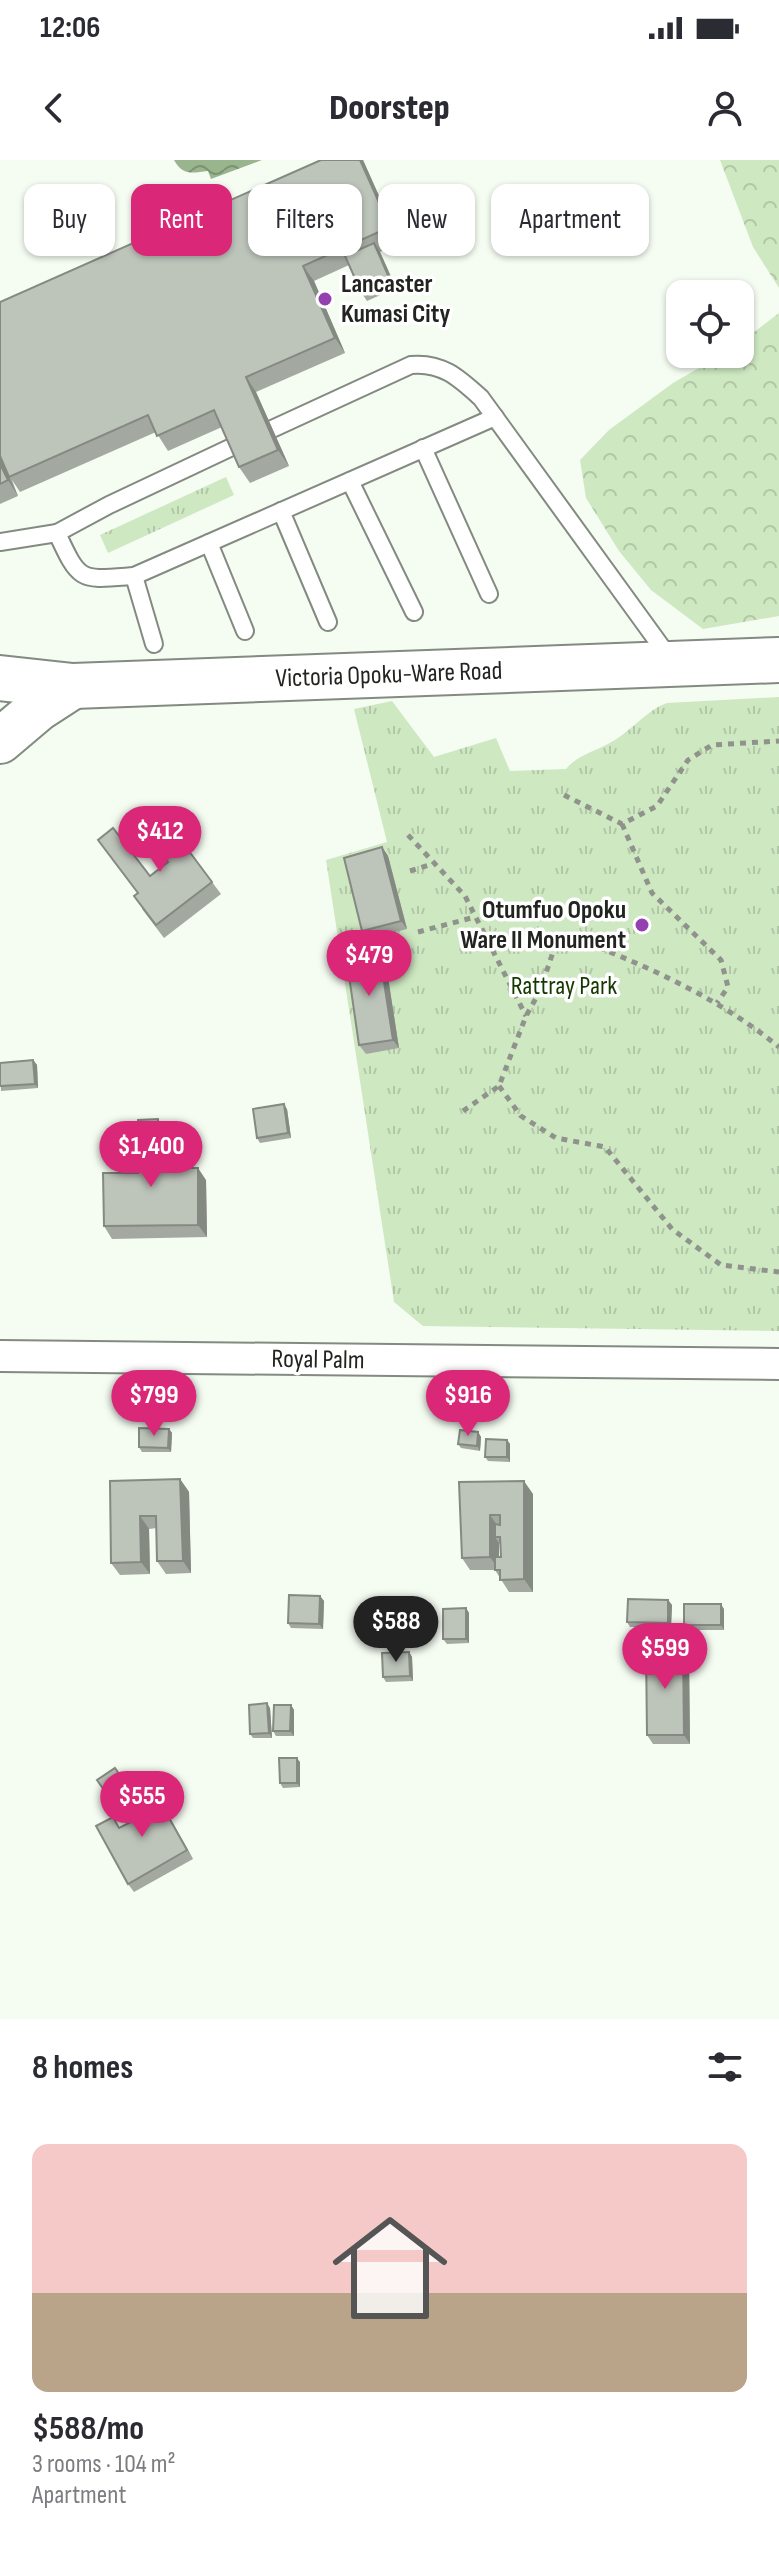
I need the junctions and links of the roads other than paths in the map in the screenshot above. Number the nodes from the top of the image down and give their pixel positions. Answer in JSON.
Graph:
{"nodes":[{"id":1,"x":495,"y":417,"type":"junction"},
{"id":2,"x":272,"y":429,"type":"edge"},
{"id":3,"x":234,"y":446,"type":"edge"},
{"id":4,"x":423,"y":448,"type":"junction"},
{"id":5,"x":350,"y":481,"type":"junction"},
{"id":6,"x":281,"y":511,"type":"junction"},
{"id":7,"x":57,"y":533,"type":"junction"},
{"id":8,"x":0,"y":542,"type":"edge"},
{"id":9,"x":209,"y":543,"type":"junction"},
{"id":10,"x":134,"y":576,"type":"junction"},
{"id":11,"x":489,"y":594,"type":"dead end"},
{"id":12,"x":414,"y":612,"type":"dead end"},
{"id":13,"x":328,"y":622,"type":"dead end"},
{"id":14,"x":245,"y":631,"type":"dead end"},
{"id":15,"x":154,"y":644,"type":"dead end"},
{"id":16,"x":779,"y":660,"type":"edge"},
{"id":17,"x":674,"y":664,"type":"junction"},
{"id":18,"x":0,"y":678,"type":"edge"},
{"id":19,"x":73,"y":686,"type":"junction"},
{"id":20,"x":0,"y":741,"type":"edge"},
{"id":21,"x":0,"y":1356,"type":"edge"},
{"id":22,"x":779,"y":1364,"type":"edge"}],
"edges":[{"from":1,"to":2,"type":"lane"},
{"from":1,"to":4,"type":"lane"},
{"from":1,"to":17,"type":"lane"},
{"from":3,"to":7,"type":"lane"},
{"from":4,"to":5,"type":"lane"},
{"from":4,"to":11,"type":"lane"},
{"from":5,"to":6,"type":"lane"},
{"from":5,"to":12,"type":"lane"},
{"from":6,"to":9,"type":"lane"},
{"from":6,"to":13,"type":"lane"},
{"from":7,"to":8,"type":"lane"},
{"from":7,"to":10,"type":"lane"},
{"from":9,"to":10,"type":"lane"},
{"from":9,"to":14,"type":"lane"},
{"from":10,"to":15,"type":"lane"},
{"from":16,"to":17,"type":"main road","name":"Victoria Opoku-Ware Road"},
{"from":17,"to":19,"type":"main road","name":"Victoria Opoku-Ware Road"},
{"from":18,"to":19,"type":"main road","name":"Victoria Opoku-Ware Road"},
{"from":19,"to":20,"type":"main road"},
{"from":21,"to":22,"type":"street","name":"Royal Palm"}]}
